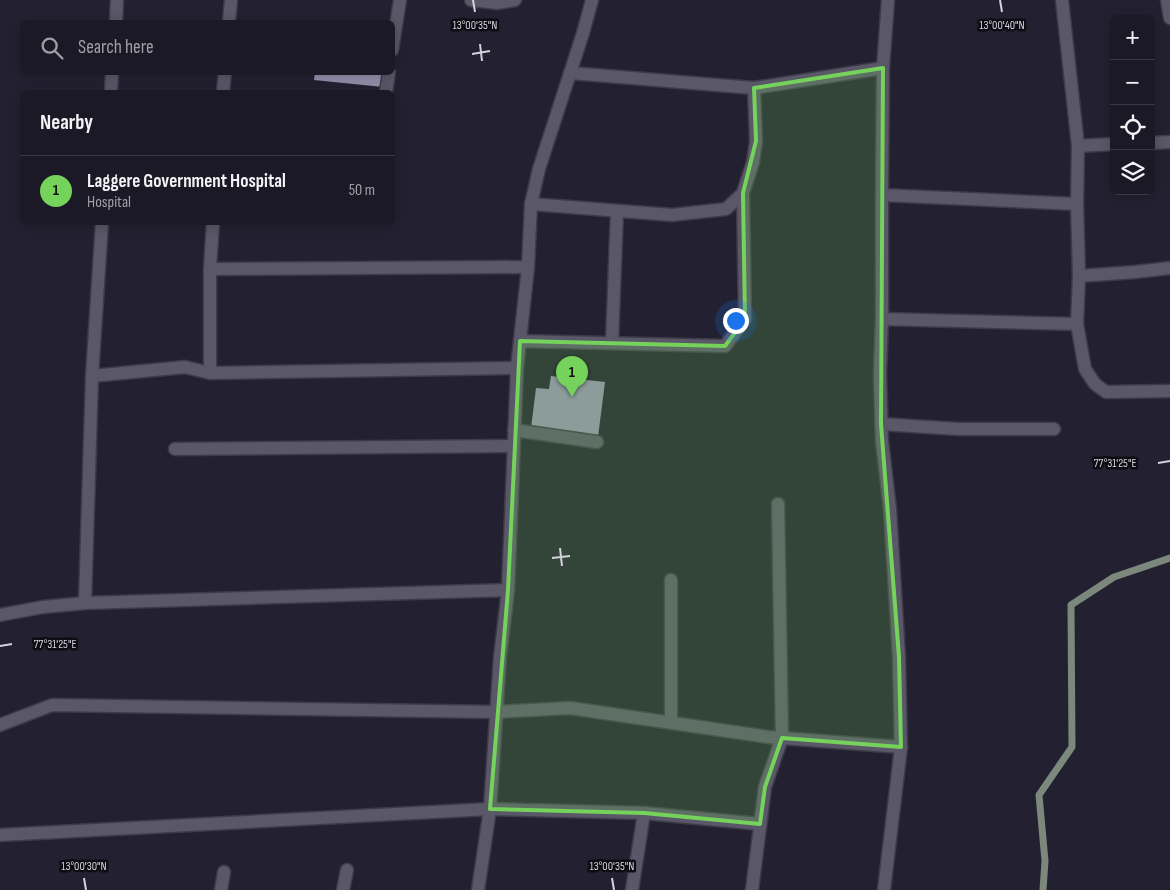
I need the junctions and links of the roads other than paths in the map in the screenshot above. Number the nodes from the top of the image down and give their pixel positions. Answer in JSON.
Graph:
{"nodes":[{"id":1,"x":117,"y":0,"type":"edge"},
{"id":2,"x":231,"y":0,"type":"edge"},
{"id":3,"x":400,"y":0,"type":"edge"},
{"id":4,"x":471,"y":0,"type":"edge"},
{"id":5,"x":515,"y":0,"type":"edge"},
{"id":6,"x":592,"y":0,"type":"edge"},
{"id":7,"x":888,"y":0,"type":"edge"},
{"id":8,"x":1062,"y":0,"type":"edge"},
{"id":9,"x":1167,"y":0,"type":"edge"},
{"id":10,"x":497,"y":1,"type":"edge"},
{"id":11,"x":1170,"y":18,"type":"edge"},
{"id":12,"x":116,"y":20,"type":"edge"},
{"id":13,"x":229,"y":20,"type":"edge"},
{"id":14,"x":395,"y":31,"type":"edge"},
{"id":15,"x":884,"y":68,"type":"junction"},
{"id":16,"x":570,"y":73,"type":"junction"},
{"id":17,"x":112,"y":75,"type":"edge"},
{"id":18,"x":225,"y":75,"type":"edge"},
{"id":19,"x":389,"y":75,"type":"edge"},
{"id":20,"x":754,"y":88,"type":"junction"},
{"id":21,"x":111,"y":90,"type":"edge"},
{"id":22,"x":223,"y":90,"type":"edge"},
{"id":23,"x":386,"y":90,"type":"edge"},
{"id":24,"x":1170,"y":142,"type":"edge"},
{"id":25,"x":1155,"y":143,"type":"edge"},
{"id":26,"x":1110,"y":144,"type":"edge"},
{"id":27,"x":1078,"y":146,"type":"junction"},
{"id":28,"x":743,"y":193,"type":"junction"},
{"id":29,"x":882,"y":195,"type":"junction"},
{"id":30,"x":532,"y":204,"type":"junction"},
{"id":31,"x":1077,"y":204,"type":"junction"},
{"id":32,"x":617,"y":210,"type":"junction"},
{"id":33,"x":102,"y":225,"type":"edge"},
{"id":34,"x":214,"y":225,"type":"edge"},
{"id":35,"x":528,"y":267,"type":"junction"},
{"id":36,"x":1170,"y":268,"type":"edge"},
{"id":37,"x":210,"y":269,"type":"junction"},
{"id":38,"x":1080,"y":276,"type":"junction"},
{"id":39,"x":882,"y":319,"type":"junction"},
{"id":40,"x":1077,"y":324,"type":"junction"},
{"id":41,"x":520,"y":341,"type":"junction"},
{"id":42,"x":612,"y":343,"type":"junction"},
{"id":43,"x":517,"y":368,"type":"junction"},
{"id":44,"x":210,"y":373,"type":"junction"},
{"id":45,"x":92,"y":376,"type":"junction"},
{"id":46,"x":1170,"y":391,"type":"edge"},
{"id":47,"x":881,"y":424,"type":"junction"},
{"id":48,"x":1054,"y":429,"type":"dead end"},
{"id":49,"x":514,"y":430,"type":"junction"},
{"id":50,"x":597,"y":442,"type":"dead end"},
{"id":51,"x":513,"y":446,"type":"junction"},
{"id":52,"x":175,"y":449,"type":"dead end"},
{"id":53,"x":778,"y":504,"type":"dead end"},
{"id":54,"x":671,"y":580,"type":"dead end"},
{"id":55,"x":508,"y":590,"type":"junction"},
{"id":56,"x":86,"y":602,"type":"junction"},
{"id":57,"x":0,"y":615,"type":"edge"},
{"id":58,"x":496,"y":712,"type":"junction"},
{"id":59,"x":671,"y":723,"type":"junction"},
{"id":60,"x":0,"y":725,"type":"edge"},
{"id":61,"x":782,"y":738,"type":"junction"},
{"id":62,"x":901,"y":747,"type":"junction"},
{"id":63,"x":490,"y":809,"type":"junction"},
{"id":64,"x":644,"y":813,"type":"junction"},
{"id":65,"x":760,"y":824,"type":"junction"},
{"id":66,"x":0,"y":835,"type":"edge"},
{"id":67,"x":347,"y":870,"type":"dead end"},
{"id":68,"x":224,"y":872,"type":"dead end"},
{"id":69,"x":221,"y":890,"type":"edge"},
{"id":70,"x":343,"y":890,"type":"edge"},
{"id":71,"x":478,"y":890,"type":"edge"},
{"id":72,"x":632,"y":890,"type":"edge"},
{"id":73,"x":752,"y":890,"type":"edge"},
{"id":74,"x":884,"y":890,"type":"edge"}],
"edges":[{"from":1,"to":12,"type":"street"},
{"from":2,"to":13,"type":"street"},
{"from":3,"to":14,"type":"street"},
{"from":4,"to":10,"type":"street"},
{"from":5,"to":10,"type":"street"},
{"from":6,"to":16,"type":"street"},
{"from":7,"to":15,"type":"street"},
{"from":8,"to":27,"type":"street"},
{"from":9,"to":11,"type":"street"},
{"from":15,"to":20,"type":"street"},
{"from":15,"to":29,"type":"street"},
{"from":16,"to":20,"type":"street"},
{"from":16,"to":30,"type":"street"},
{"from":17,"to":21,"type":"street"},
{"from":18,"to":22,"type":"street"},
{"from":19,"to":23,"type":"street"},
{"from":20,"to":28,"type":"street"},
{"from":24,"to":25,"type":"street"},
{"from":26,"to":27,"type":"street"},
{"from":27,"to":31,"type":"street"},
{"from":28,"to":32,"type":"street"},
{"from":28,"to":42,"type":"street"},
{"from":29,"to":31,"type":"street"},
{"from":29,"to":39,"type":"street"},
{"from":30,"to":32,"type":"street"},
{"from":30,"to":35,"type":"street"},
{"from":31,"to":38,"type":"street"},
{"from":32,"to":42,"type":"street"},
{"from":33,"to":45,"type":"street"},
{"from":34,"to":37,"type":"street"},
{"from":35,"to":37,"type":"street"},
{"from":35,"to":41,"type":"street"},
{"from":36,"to":38,"type":"street"},
{"from":37,"to":44,"type":"street"},
{"from":38,"to":40,"type":"street"},
{"from":39,"to":40,"type":"street"},
{"from":39,"to":47,"type":"street"},
{"from":40,"to":46,"type":"street"},
{"from":41,"to":42,"type":"street"},
{"from":41,"to":43,"type":"street"},
{"from":43,"to":44,"type":"street"},
{"from":43,"to":49,"type":"street"},
{"from":44,"to":45,"type":"street"},
{"from":45,"to":56,"type":"street"},
{"from":47,"to":48,"type":"street"},
{"from":47,"to":62,"type":"street"},
{"from":49,"to":50,"type":"street"},
{"from":49,"to":51,"type":"street"},
{"from":51,"to":52,"type":"street"},
{"from":51,"to":55,"type":"street"},
{"from":53,"to":61,"type":"street"},
{"from":54,"to":59,"type":"street"},
{"from":55,"to":56,"type":"street"},
{"from":55,"to":58,"type":"street"},
{"from":56,"to":57,"type":"street"},
{"from":58,"to":59,"type":"street"},
{"from":58,"to":60,"type":"street"},
{"from":58,"to":63,"type":"street"},
{"from":59,"to":61,"type":"street"},
{"from":61,"to":62,"type":"street"},
{"from":61,"to":65,"type":"street"},
{"from":62,"to":74,"type":"street"},
{"from":63,"to":64,"type":"street"},
{"from":63,"to":66,"type":"street"},
{"from":63,"to":71,"type":"street"},
{"from":64,"to":65,"type":"street"},
{"from":64,"to":72,"type":"street"},
{"from":65,"to":73,"type":"street"},
{"from":67,"to":70,"type":"street"},
{"from":68,"to":69,"type":"street"}]}
